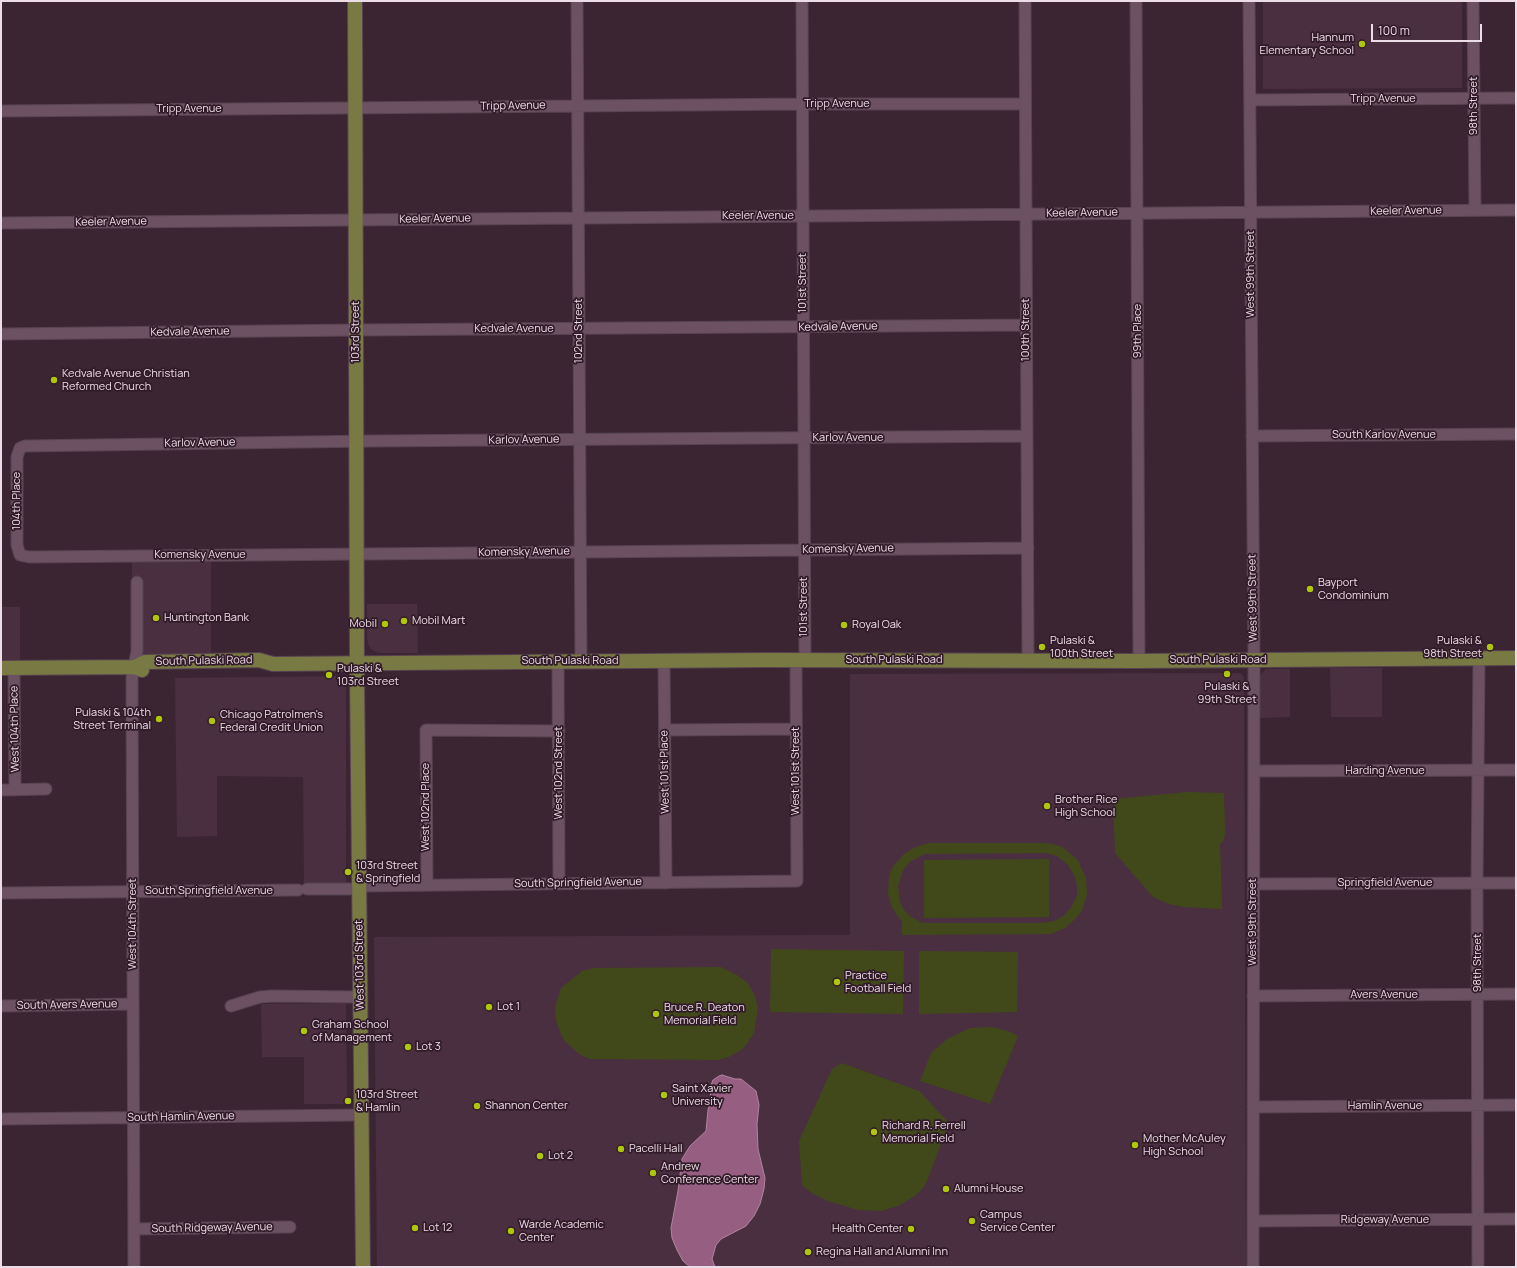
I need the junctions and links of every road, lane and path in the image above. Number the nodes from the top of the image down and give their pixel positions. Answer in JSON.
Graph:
{"nodes":[{"id":1,"x":355,"y":1,"type":"edge"},
{"id":2,"x":577,"y":1,"type":"edge"},
{"id":3,"x":802,"y":1,"type":"edge"},
{"id":4,"x":1024,"y":1,"type":"edge"},
{"id":5,"x":1136,"y":1,"type":"edge"},
{"id":6,"x":1249,"y":1,"type":"edge"},
{"id":7,"x":1473,"y":1,"type":"edge"},
{"id":8,"x":1516,"y":98,"type":"edge"},
{"id":9,"x":1474,"y":99,"type":"junction"},
{"id":10,"x":1250,"y":100,"type":"junction"},
{"id":11,"x":802,"y":104,"type":"junction"},
{"id":12,"x":1025,"y":104,"type":"junction"},
{"id":13,"x":577,"y":105,"type":"junction"},
{"id":14,"x":355,"y":108,"type":"junction"},
{"id":15,"x":1,"y":111,"type":"edge"},
{"id":16,"x":1475,"y":210,"type":"junction"},
{"id":17,"x":1516,"y":210,"type":"edge"},
{"id":18,"x":1251,"y":212,"type":"junction"},
{"id":19,"x":1137,"y":213,"type":"junction"},
{"id":20,"x":1026,"y":214,"type":"junction"},
{"id":21,"x":803,"y":216,"type":"junction"},
{"id":22,"x":579,"y":218,"type":"junction"},
{"id":23,"x":356,"y":220,"type":"junction"},
{"id":24,"x":1,"y":223,"type":"edge"},
{"id":25,"x":1026,"y":325,"type":"junction"},
{"id":26,"x":803,"y":327,"type":"junction"},
{"id":27,"x":579,"y":329,"type":"junction"},
{"id":28,"x":356,"y":330,"type":"junction"},
{"id":29,"x":1,"y":334,"type":"edge"},
{"id":30,"x":1516,"y":434,"type":"edge"},
{"id":31,"x":1027,"y":436,"type":"junction"},
{"id":32,"x":1252,"y":436,"type":"junction"},
{"id":33,"x":804,"y":438,"type":"junction"},
{"id":34,"x":579,"y":439,"type":"junction"},
{"id":35,"x":356,"y":442,"type":"junction"},
{"id":36,"x":20,"y":448,"type":"joint"},
{"id":37,"x":1028,"y":548,"type":"junction"},
{"id":38,"x":804,"y":550,"type":"junction"},
{"id":39,"x":580,"y":552,"type":"junction"},
{"id":40,"x":357,"y":554,"type":"junction"},
{"id":41,"x":20,"y":555,"type":"joint"},
{"id":42,"x":137,"y":582,"type":"dead end"},
{"id":43,"x":1479,"y":658,"type":"junction"},
{"id":44,"x":1516,"y":658,"type":"edge"},
{"id":45,"x":800,"y":660,"type":"junction"},
{"id":46,"x":1028,"y":660,"type":"junction"},
{"id":47,"x":1254,"y":660,"type":"junction"},
{"id":48,"x":581,"y":661,"type":"junction"},
{"id":49,"x":664,"y":661,"type":"junction"},
{"id":50,"x":1139,"y":661,"type":"junction"},
{"id":51,"x":558,"y":662,"type":"junction"},
{"id":52,"x":357,"y":663,"type":"junction"},
{"id":53,"x":135,"y":667,"type":"junction"},
{"id":54,"x":8,"y":668,"type":"edge"},
{"id":55,"x":796,"y":728,"type":"junction"},
{"id":56,"x":559,"y":730,"type":"junction"},
{"id":57,"x":664,"y":730,"type":"junction"},
{"id":58,"x":1478,"y":770,"type":"junction"},
{"id":59,"x":1516,"y":770,"type":"edge"},
{"id":60,"x":1254,"y":771,"type":"junction"},
{"id":61,"x":46,"y":789,"type":"dead end"},
{"id":62,"x":1,"y":790,"type":"edge"},
{"id":63,"x":15,"y":790,"type":"junction"},
{"id":64,"x":797,"y":881,"type":"joint"},
{"id":65,"x":666,"y":882,"type":"junction"},
{"id":66,"x":1477,"y":883,"type":"junction"},
{"id":67,"x":1516,"y":883,"type":"edge"},
{"id":68,"x":559,"y":884,"type":"junction"},
{"id":69,"x":1254,"y":884,"type":"junction"},
{"id":70,"x":427,"y":885,"type":"junction"},
{"id":71,"x":359,"y":888,"type":"junction"},
{"id":72,"x":133,"y":891,"type":"junction"},
{"id":73,"x":1,"y":893,"type":"edge"},
{"id":74,"x":1478,"y":994,"type":"junction"},
{"id":75,"x":1516,"y":994,"type":"edge"},
{"id":76,"x":1253,"y":996,"type":"junction"},
{"id":77,"x":360,"y":997,"type":"junction"},
{"id":78,"x":133,"y":1004,"type":"junction"},
{"id":79,"x":1,"y":1006,"type":"edge"},
{"id":80,"x":231,"y":1006,"type":"dead end"},
{"id":81,"x":1478,"y":1105,"type":"junction"},
{"id":82,"x":1516,"y":1105,"type":"edge"},
{"id":83,"x":1253,"y":1107,"type":"junction"},
{"id":84,"x":362,"y":1115,"type":"junction"},
{"id":85,"x":134,"y":1117,"type":"junction"},
{"id":86,"x":1,"y":1119,"type":"edge"},
{"id":87,"x":1478,"y":1219,"type":"junction"},
{"id":88,"x":1516,"y":1219,"type":"edge"},
{"id":89,"x":1253,"y":1221,"type":"junction"},
{"id":90,"x":290,"y":1227,"type":"dead end"},
{"id":91,"x":134,"y":1229,"type":"junction"},
{"id":92,"x":134,"y":1267,"type":"edge"},
{"id":93,"x":363,"y":1267,"type":"edge"},
{"id":94,"x":1253,"y":1267,"type":"edge"},
{"id":95,"x":1478,"y":1267,"type":"edge"}],
"edges":[{"from":1,"to":14,"type":"main road","name":"103rd Street"},
{"from":2,"to":13,"type":"street","name":"102nd Street"},
{"from":3,"to":11,"type":"street","name":"101st Street"},
{"from":4,"to":12,"type":"street","name":"100th Street"},
{"from":5,"to":19,"type":"street","name":"99th Place"},
{"from":6,"to":10,"type":"street","name":"West 99th Street"},
{"from":7,"to":9,"type":"street","name":"98th Street"},
{"from":8,"to":9,"type":"street","name":"Tripp Avenue"},
{"from":9,"to":10,"type":"street","name":"Tripp Avenue"},
{"from":9,"to":16,"type":"street","name":"98th Street"},
{"from":10,"to":18,"type":"street","name":"West 99th Street"},
{"from":11,"to":12,"type":"street","name":"Tripp Avenue"},
{"from":11,"to":13,"type":"street","name":"Tripp Avenue"},
{"from":11,"to":21,"type":"street","name":"101st Street"},
{"from":12,"to":20,"type":"street","name":"100th Street"},
{"from":13,"to":14,"type":"street","name":"Tripp Avenue"},
{"from":13,"to":22,"type":"street","name":"102nd Street"},
{"from":14,"to":15,"type":"street","name":"Tripp Avenue"},
{"from":14,"to":23,"type":"main road","name":"103rd Street"},
{"from":16,"to":17,"type":"street","name":"Keeler Avenue"},
{"from":16,"to":18,"type":"street","name":"Keeler Avenue"},
{"from":18,"to":19,"type":"street","name":"Keeler Avenue"},
{"from":18,"to":32,"type":"street","name":"West 99th Street"},
{"from":19,"to":20,"type":"street","name":"Keeler Avenue"},
{"from":19,"to":50,"type":"street","name":"99th Place"},
{"from":20,"to":21,"type":"street","name":"Keeler Avenue"},
{"from":20,"to":25,"type":"street","name":"100th Street"},
{"from":21,"to":22,"type":"street","name":"Keeler Avenue"},
{"from":21,"to":26,"type":"street","name":"101st Street"},
{"from":22,"to":23,"type":"street","name":"Keeler Avenue"},
{"from":22,"to":27,"type":"street","name":"102nd Street"},
{"from":23,"to":24,"type":"street","name":"Keeler Avenue"},
{"from":23,"to":28,"type":"main road","name":"103rd Street"},
{"from":25,"to":26,"type":"street","name":"Kedvale Avenue"},
{"from":25,"to":31,"type":"street","name":"100th Street"},
{"from":26,"to":27,"type":"street","name":"Kedvale Avenue"},
{"from":26,"to":33,"type":"street","name":"101st Street"},
{"from":27,"to":28,"type":"street","name":"Kedvale Avenue"},
{"from":27,"to":34,"type":"street","name":"102nd Street"},
{"from":28,"to":29,"type":"street","name":"Kedvale Avenue"},
{"from":28,"to":35,"type":"main road","name":"103rd Street"},
{"from":30,"to":32,"type":"street","name":"South Karlov Avenue"},
{"from":31,"to":33,"type":"street","name":"Karlov Avenue"},
{"from":31,"to":37,"type":"street","name":"100th Street"},
{"from":32,"to":47,"type":"street","name":"West 99th Street"},
{"from":33,"to":34,"type":"street","name":"Karlov Avenue"},
{"from":33,"to":38,"type":"street","name":"101st Street"},
{"from":34,"to":35,"type":"street","name":"Karlov Avenue"},
{"from":34,"to":39,"type":"street","name":"102nd Street"},
{"from":35,"to":36,"type":"street","name":"Karlov Avenue"},
{"from":35,"to":40,"type":"main road","name":"103rd Street"},
{"from":36,"to":41,"type":"street","name":"104th Place"},
{"from":37,"to":38,"type":"street","name":"Komensky Avenue"},
{"from":37,"to":46,"type":"street","name":"100th Street"},
{"from":38,"to":39,"type":"street","name":"Komensky Avenue"},
{"from":38,"to":45,"type":"street","name":"101st Street"},
{"from":39,"to":40,"type":"street","name":"Komensky Avenue"},
{"from":39,"to":48,"type":"street","name":"102nd Street"},
{"from":40,"to":41,"type":"street","name":"Komensky Avenue"},
{"from":40,"to":52,"type":"main road","name":"103rd Street"},
{"from":42,"to":53,"type":"street","name":"West 104th Street"},
{"from":43,"to":44,"type":"main road","name":"South Pulaski Road"},
{"from":43,"to":47,"type":"main road","name":"South Pulaski Road"},
{"from":43,"to":58,"type":"street","name":"98th Street"},
{"from":45,"to":46,"type":"main road","name":"South Pulaski Road"},
{"from":45,"to":49,"type":"main road","name":"South Pulaski Road"},
{"from":45,"to":55,"type":"street","name":"West 101st Street"},
{"from":46,"to":50,"type":"main road","name":"South Pulaski Road"},
{"from":47,"to":50,"type":"main road","name":"South Pulaski Road"},
{"from":47,"to":60,"type":"street","name":"West 99th Street"},
{"from":48,"to":49,"type":"main road","name":"South Pulaski Road"},
{"from":48,"to":51,"type":"main road","name":"South Pulaski Road"},
{"from":49,"to":57,"type":"street","name":"West 101st Place"},
{"from":51,"to":52,"type":"main road","name":"South Pulaski Road"},
{"from":51,"to":56,"type":"street","name":"West 102nd Street"},
{"from":52,"to":53,"type":"main road","name":"South Pulaski Road"},
{"from":52,"to":71,"type":"main road","name":"West 103rd Street"},
{"from":53,"to":54,"type":"main road","name":"South Pulaski Road"},
{"from":53,"to":72,"type":"street","name":"West 104th Street"},
{"from":54,"to":63,"type":"street","name":"West 104th Place"},
{"from":55,"to":57,"type":"street"},
{"from":55,"to":64,"type":"street","name":"West 101st Street"},
{"from":56,"to":68,"type":"street","name":"West 102nd Street"},
{"from":56,"to":70,"type":"street","name":"West 102nd Place"},
{"from":57,"to":65,"type":"street","name":"West 101st Place"},
{"from":58,"to":59,"type":"street","name":"Harding Avenue"},
{"from":58,"to":60,"type":"street","name":"Harding Avenue"},
{"from":58,"to":66,"type":"street","name":"98th Street"},
{"from":60,"to":69,"type":"street","name":"West 99th Street"},
{"from":61,"to":63,"type":"street"},
{"from":62,"to":63,"type":"street"},
{"from":64,"to":65,"type":"street","name":"South Springfield Avenue"},
{"from":65,"to":68,"type":"street","name":"South Springfield Avenue"},
{"from":66,"to":67,"type":"street","name":"Springfield Avenue"},
{"from":66,"to":69,"type":"street","name":"Springfield Avenue"},
{"from":66,"to":74,"type":"street","name":"98th Street"},
{"from":68,"to":70,"type":"street","name":"South Springfield Avenue"},
{"from":69,"to":76,"type":"street","name":"West 99th Street"},
{"from":70,"to":71,"type":"street","name":"South Springfield Avenue"},
{"from":71,"to":72,"type":"street","name":"South Springfield Avenue"},
{"from":71,"to":77,"type":"main road","name":"West 103rd Street"},
{"from":72,"to":73,"type":"street","name":"South Springfield Avenue"},
{"from":72,"to":78,"type":"street","name":"West 104th Street"},
{"from":74,"to":75,"type":"street","name":"Avers Avenue"},
{"from":74,"to":76,"type":"street","name":"Avers Avenue"},
{"from":74,"to":81,"type":"street","name":"98th Street"},
{"from":76,"to":83,"type":"street","name":"West 99th Street"},
{"from":77,"to":80,"type":"street"},
{"from":77,"to":84,"type":"main road","name":"West 103rd Street"},
{"from":78,"to":79,"type":"street","name":"South Avers Avenue"},
{"from":78,"to":85,"type":"street","name":"West 104th Street"},
{"from":81,"to":82,"type":"street","name":"Hamlin Avenue"},
{"from":81,"to":83,"type":"street","name":"Hamlin Avenue"},
{"from":81,"to":87,"type":"street","name":"98th Street"},
{"from":83,"to":89,"type":"street","name":"West 99th Street"},
{"from":84,"to":85,"type":"street","name":"South Hamlin Avenue"},
{"from":84,"to":93,"type":"main road","name":"West 103rd Street"},
{"from":85,"to":86,"type":"street","name":"South Hamlin Avenue"},
{"from":85,"to":91,"type":"street","name":"West 104th Street"},
{"from":87,"to":88,"type":"street","name":"Ridgeway Avenue"},
{"from":87,"to":89,"type":"street","name":"Ridgeway Avenue"},
{"from":87,"to":95,"type":"street","name":"98th Street"},
{"from":89,"to":94,"type":"street","name":"West 99th Street"},
{"from":90,"to":91,"type":"street","name":"South Ridgeway Avenue"},
{"from":91,"to":92,"type":"street","name":"West 104th Street"}]}
